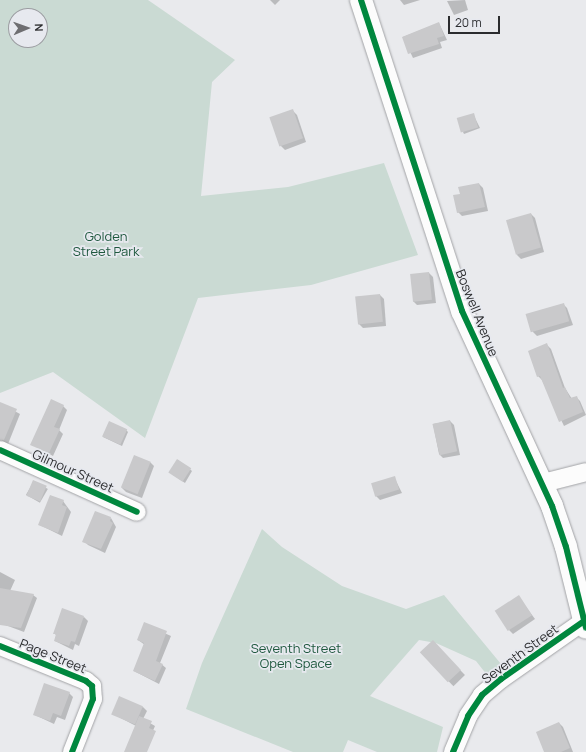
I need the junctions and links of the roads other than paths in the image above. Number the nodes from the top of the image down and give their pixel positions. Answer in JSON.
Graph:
{"nodes":[{"id":1,"x":361,"y":0,"type":"edge"},
{"id":2,"x":0,"y":450,"type":"edge"},
{"id":3,"x":586,"y":472,"type":"edge"},
{"id":4,"x":543,"y":483,"type":"junction"},
{"id":5,"x":137,"y":512,"type":"dead end"},
{"id":6,"x":585,"y":625,"type":"edge"},
{"id":7,"x":0,"y":646,"type":"edge"},
{"id":8,"x":72,"y":752,"type":"edge"},
{"id":9,"x":453,"y":752,"type":"edge"}],
"edges":[{"from":1,"to":4,"type":"street","name":"Boswell Avenue"},
{"from":2,"to":5,"type":"street","name":"Gilmour Street"},
{"from":3,"to":4,"type":"street"},
{"from":4,"to":6,"type":"street","name":"Boswell Avenue"},
{"from":6,"to":9,"type":"street","name":"Seventh Street"},
{"from":7,"to":8,"type":"street","name":"Page Street"}]}
